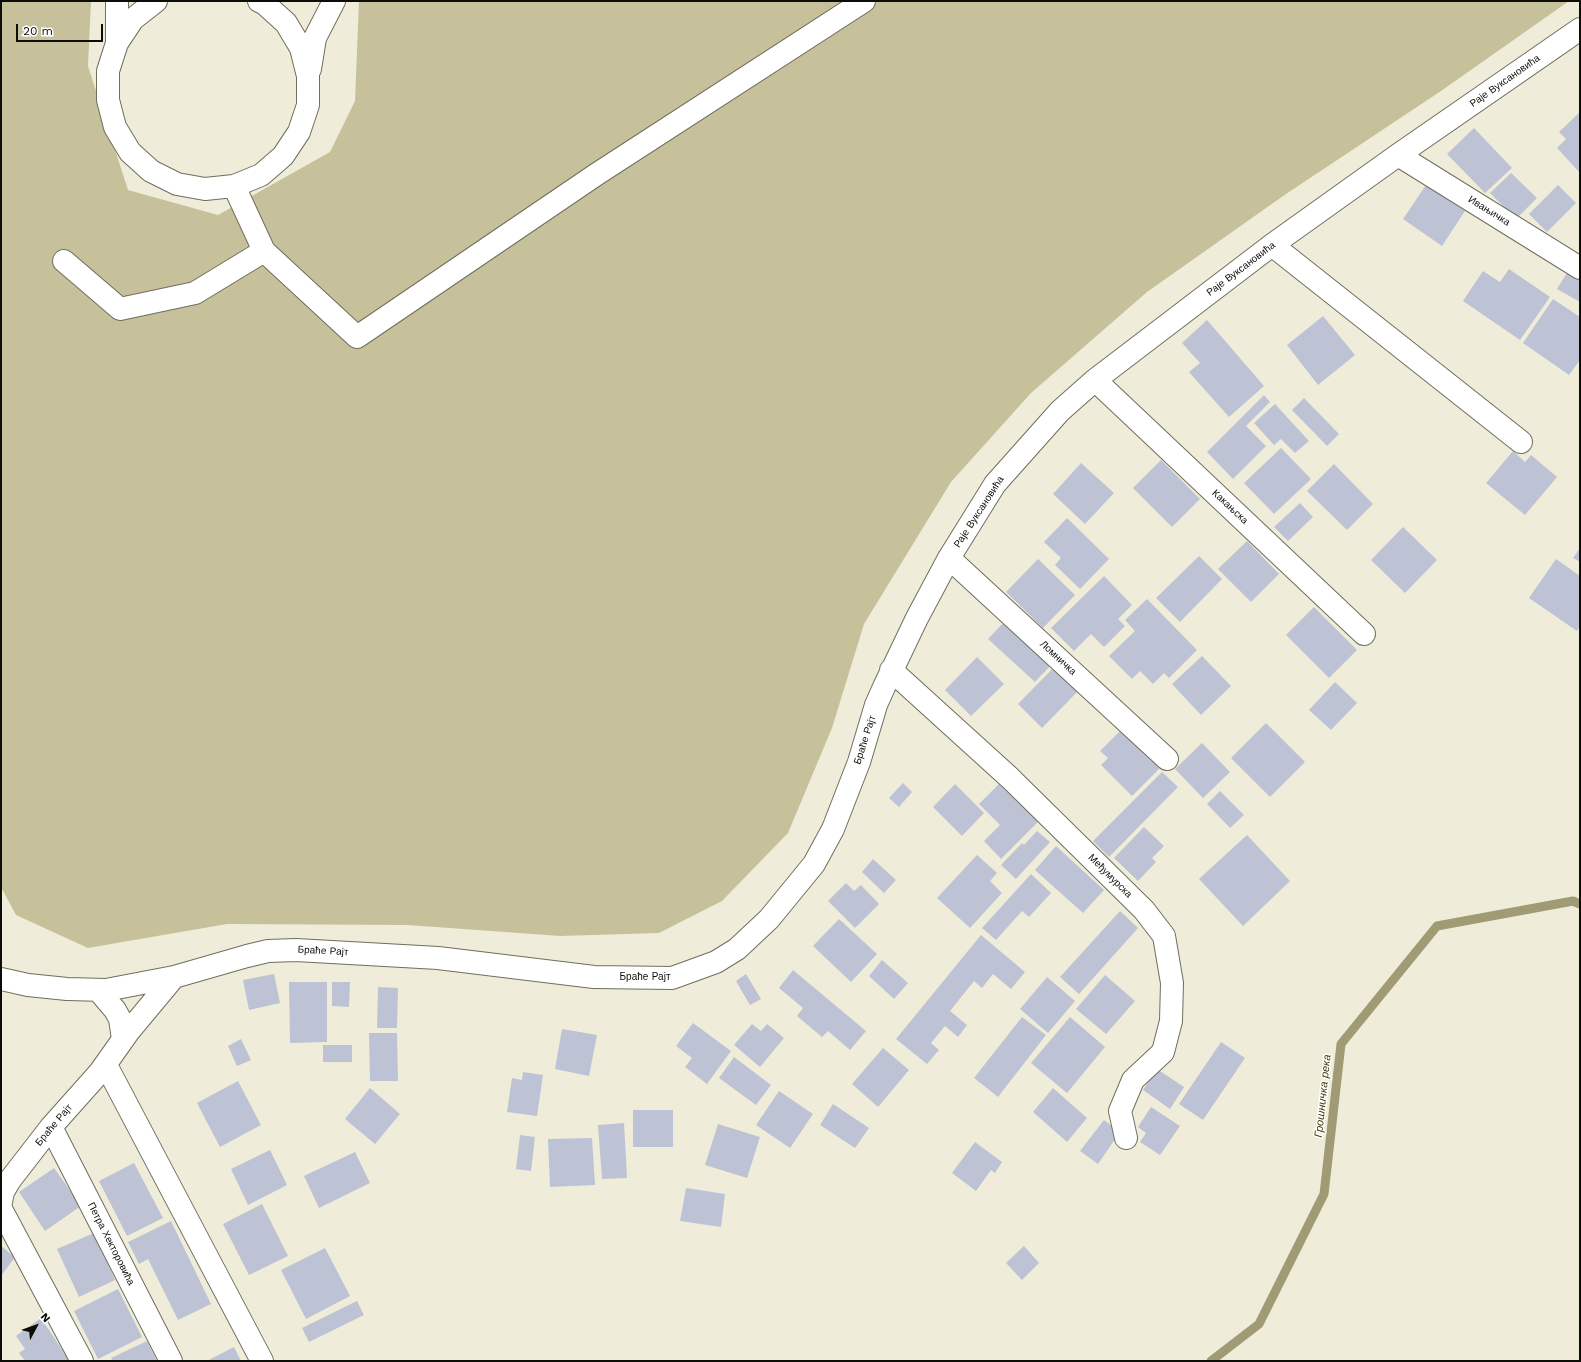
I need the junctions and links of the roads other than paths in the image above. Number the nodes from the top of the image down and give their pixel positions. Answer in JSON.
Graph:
{"nodes":[{"id":1,"x":117,"y":1,"type":"edge"},
{"id":2,"x":156,"y":1,"type":"edge"},
{"id":3,"x":258,"y":1,"type":"edge"},
{"id":4,"x":334,"y":1,"type":"edge"},
{"id":5,"x":864,"y":1,"type":"edge"},
{"id":6,"x":1580,"y":29,"type":"edge"},
{"id":7,"x":117,"y":43,"type":"junction"},
{"id":8,"x":308,"y":76,"type":"junction"},
{"id":9,"x":1398,"y":155,"type":"junction"},
{"id":10,"x":234,"y":186,"type":"junction"},
{"id":11,"x":1272,"y":245,"type":"junction"},
{"id":12,"x":264,"y":251,"type":"junction"},
{"id":13,"x":64,"y":261,"type":"dead end"},
{"id":14,"x":1580,"y":268,"type":"edge"},
{"id":15,"x":1095,"y":380,"type":"junction"},
{"id":16,"x":1521,"y":442,"type":"dead end"},
{"id":17,"x":949,"y":558,"type":"junction"},
{"id":18,"x":1364,"y":634,"type":"dead end"},
{"id":19,"x":891,"y":670,"type":"junction"},
{"id":20,"x":1167,"y":759,"type":"dead end"},
{"id":21,"x":174,"y":977,"type":"junction"},
{"id":22,"x":1,"y":979,"type":"edge"},
{"id":23,"x":98,"y":990,"type":"junction"},
{"id":24,"x":124,"y":1039,"type":"junction"},
{"id":25,"x":106,"y":1065,"type":"junction"},
{"id":26,"x":51,"y":1127,"type":"junction"},
{"id":27,"x":1126,"y":1138,"type":"dead end"},
{"id":28,"x":1,"y":1202,"type":"edge"},
{"id":29,"x":1,"y":1209,"type":"edge"},
{"id":30,"x":82,"y":1361,"type":"edge"},
{"id":31,"x":171,"y":1361,"type":"edge"},
{"id":32,"x":262,"y":1361,"type":"edge"}],
"edges":[{"from":1,"to":7,"type":"street"},
{"from":2,"to":7,"type":"street"},
{"from":3,"to":8,"type":"street"},
{"from":4,"to":8,"type":"street"},
{"from":5,"to":12,"type":"street"},
{"from":6,"to":9,"type":"street","name":"Раје Вуксановића"},
{"from":7,"to":10,"type":"street"},
{"from":8,"to":10,"type":"street"},
{"from":9,"to":11,"type":"street","name":"Раје Вуксановића"},
{"from":9,"to":14,"type":"street","name":"Ивањичка"},
{"from":10,"to":12,"type":"street"},
{"from":11,"to":15,"type":"street","name":"Раје Вуксановића"},
{"from":11,"to":16,"type":"street"},
{"from":12,"to":13,"type":"street"},
{"from":15,"to":17,"type":"street","name":"Раје Вуксановића"},
{"from":15,"to":18,"type":"street","name":"Какањска"},
{"from":17,"to":19,"type":"street","name":"Браће Рајт"},
{"from":17,"to":20,"type":"street","name":"Ломничка"},
{"from":19,"to":21,"type":"street","name":"Браће Рајт"},
{"from":19,"to":27,"type":"street","name":"Међумурска"},
{"from":21,"to":23,"type":"street","name":"Браће Рајт"},
{"from":21,"to":24,"type":"street","name":"Браће Рајт"},
{"from":22,"to":23,"type":"street","name":"Браће Рајт"},
{"from":23,"to":24,"type":"street"},
{"from":24,"to":25,"type":"street","name":"Браће Рајт"},
{"from":25,"to":26,"type":"street","name":"Браће Рајт"},
{"from":25,"to":32,"type":"street"},
{"from":26,"to":28,"type":"street","name":"Браће Рајт"},
{"from":26,"to":31,"type":"street","name":"Петра Хекторовића"},
{"from":29,"to":30,"type":"street"}]}
